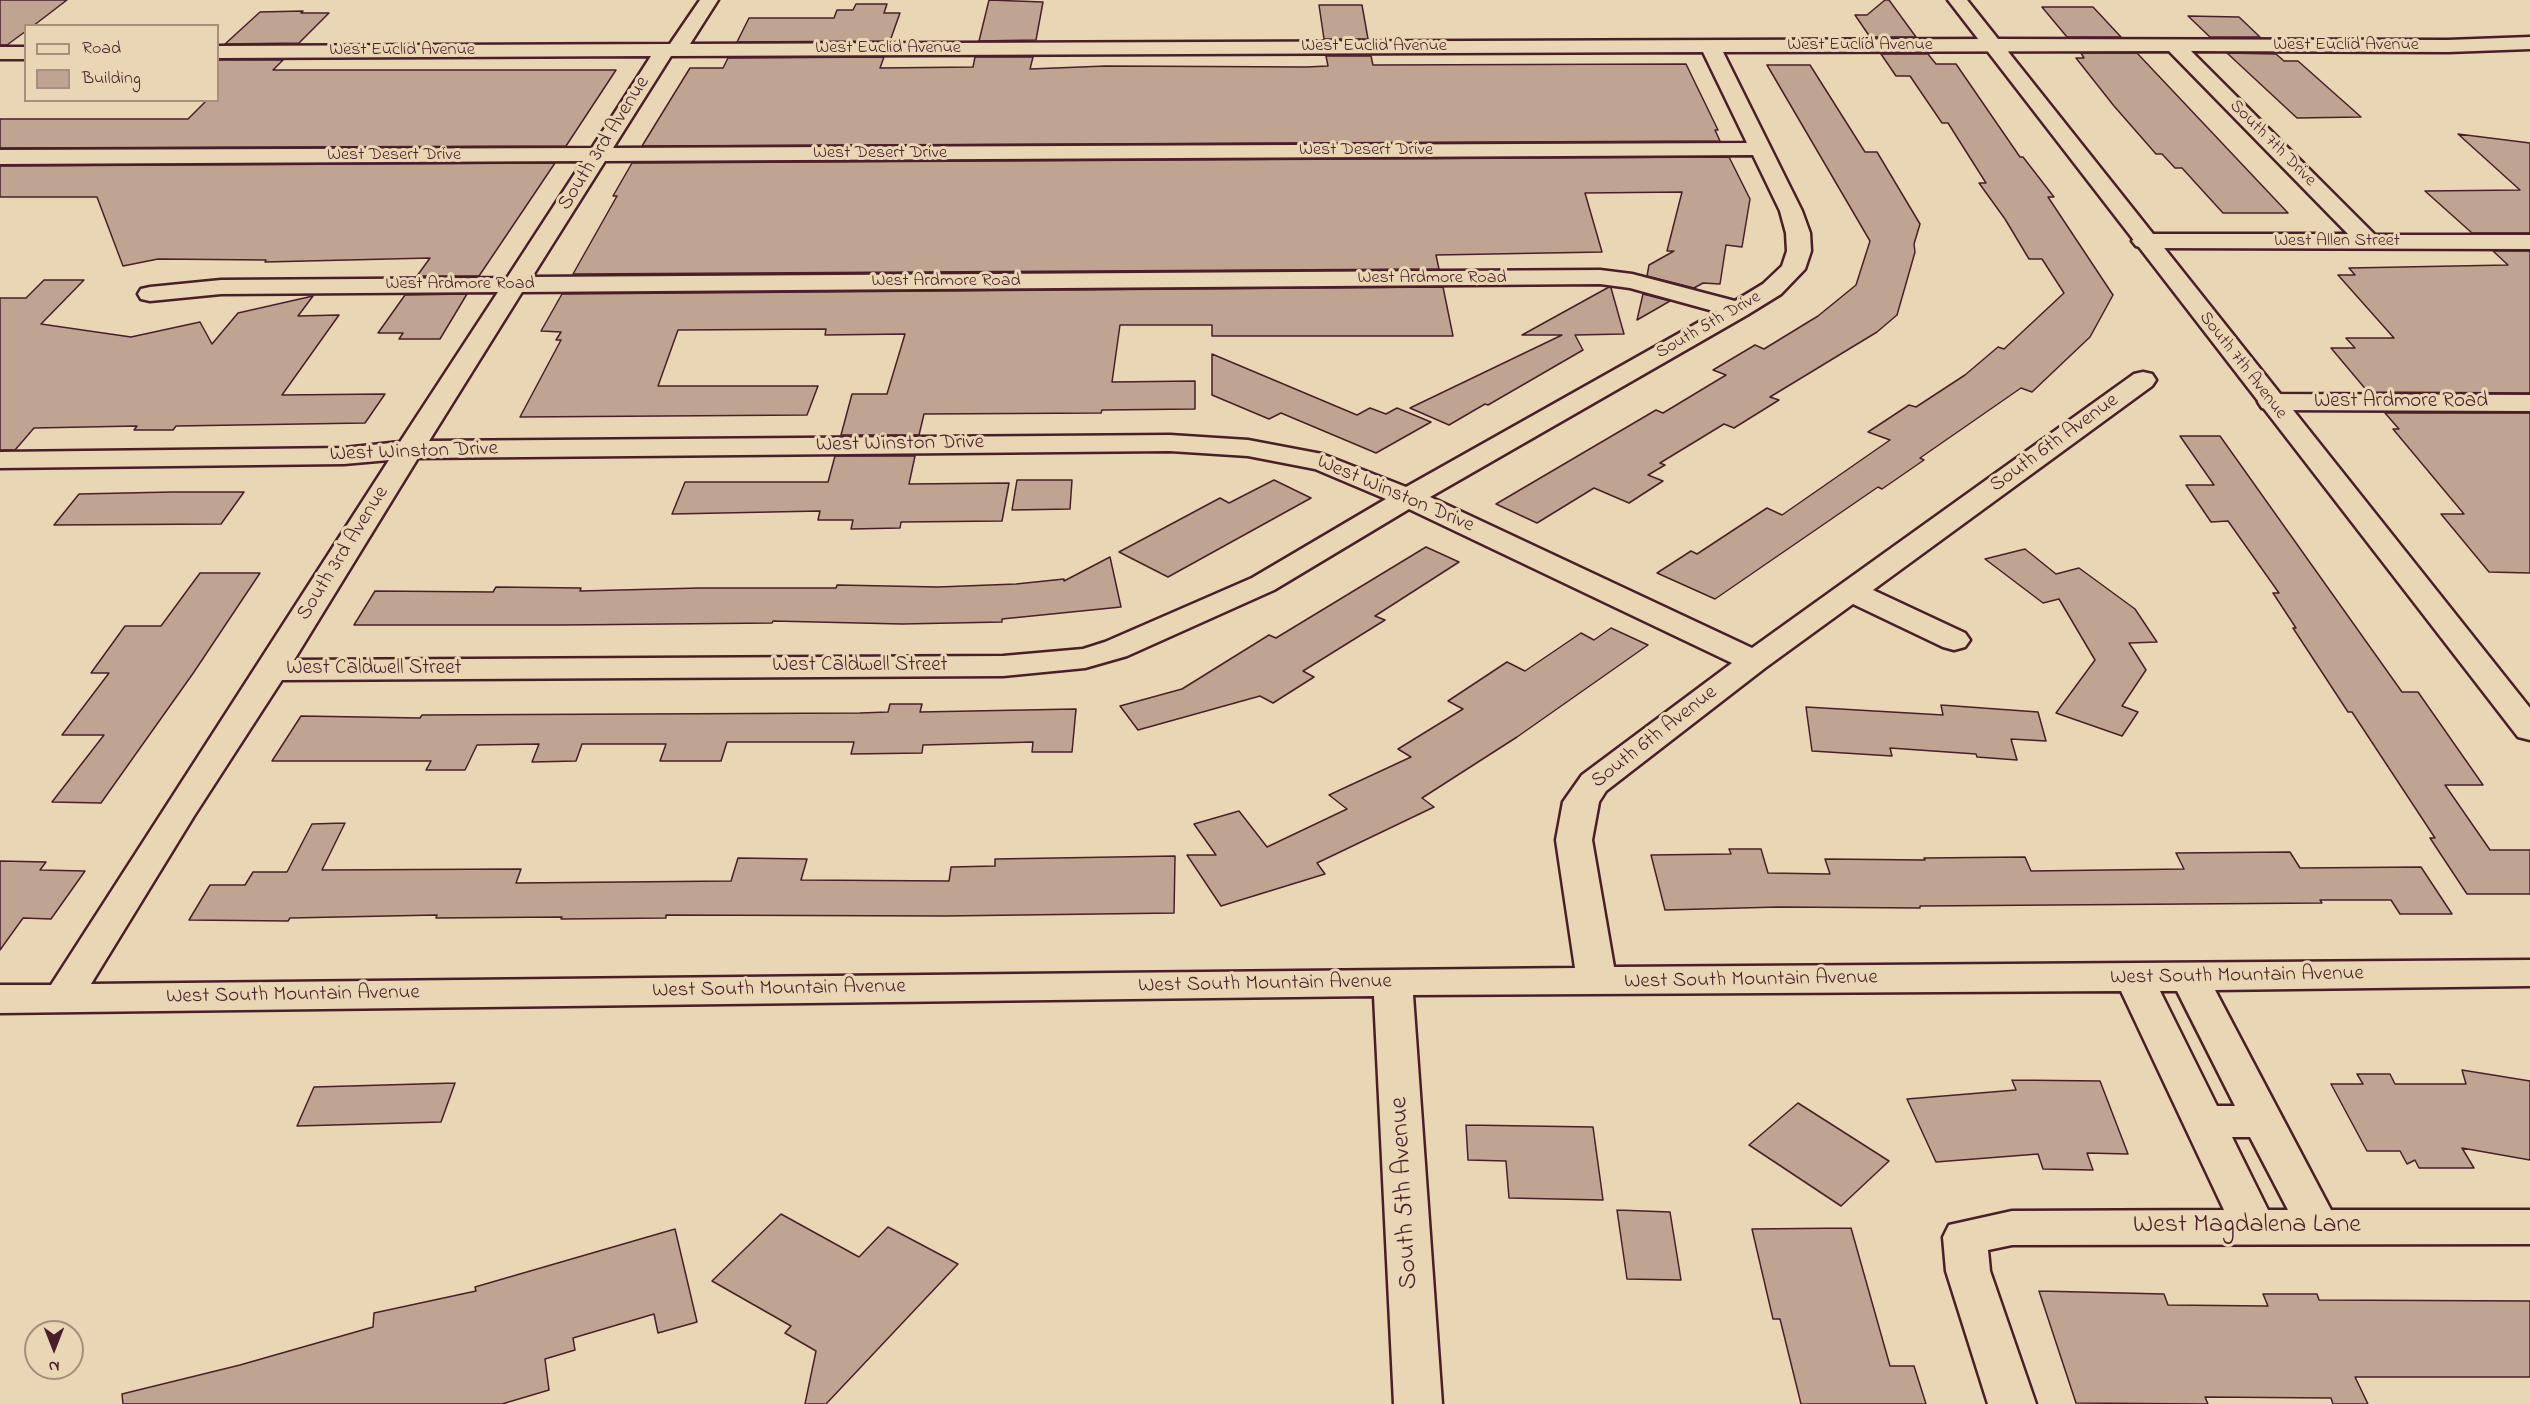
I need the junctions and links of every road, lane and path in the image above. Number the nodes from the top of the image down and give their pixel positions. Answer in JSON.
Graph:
{"nodes":[{"id":1,"x":709,"y":0,"type":"edge"},
{"id":2,"x":1957,"y":0,"type":"edge"},
{"id":3,"x":2530,"y":43,"type":"edge"},
{"id":4,"x":1992,"y":45,"type":"junction"},
{"id":5,"x":1710,"y":46,"type":"junction"},
{"id":6,"x":2175,"y":46,"type":"junction"},
{"id":7,"x":671,"y":50,"type":"junction"},
{"id":8,"x":219,"y":52,"type":"edge"},
{"id":9,"x":0,"y":53,"type":"edge"},
{"id":10,"x":24,"y":53,"type":"edge"},
{"id":11,"x":1760,"y":149,"type":"junction"},
{"id":12,"x":597,"y":155,"type":"junction"},
{"id":13,"x":0,"y":157,"type":"edge"},
{"id":14,"x":2144,"y":241,"type":"junction"},
{"id":15,"x":2369,"y":242,"type":"junction"},
{"id":16,"x":2530,"y":242,"type":"edge"},
{"id":17,"x":515,"y":285,"type":"junction"},
{"id":18,"x":150,"y":294,"type":"dead end"},
{"id":19,"x":1738,"y":310,"type":"junction"},
{"id":20,"x":2143,"y":380,"type":"dead end"},
{"id":21,"x":2271,"y":402,"type":"junction"},
{"id":22,"x":2530,"y":403,"type":"edge"},
{"id":23,"x":409,"y":450,"type":"junction"},
{"id":24,"x":0,"y":460,"type":"edge"},
{"id":25,"x":1408,"y":498,"type":"junction"},
{"id":26,"x":1851,"y":591,"type":"junction"},
{"id":27,"x":1954,"y":640,"type":"dead end"},
{"id":28,"x":1754,"y":661,"type":"junction"},
{"id":29,"x":272,"y":670,"type":"junction"},
{"id":30,"x":2530,"y":730,"type":"edge"},
{"id":31,"x":2530,"y":973,"type":"edge"},
{"id":32,"x":2189,"y":977,"type":"junction"},
{"id":33,"x":2134,"y":978,"type":"junction"},
{"id":34,"x":1393,"y":982,"type":"junction"},
{"id":35,"x":1598,"y":982,"type":"junction"},
{"id":36,"x":63,"y":998,"type":"junction"},
{"id":37,"x":0,"y":999,"type":"edge"},
{"id":38,"x":2264,"y":1120,"type":"junction"},
{"id":39,"x":2203,"y":1122,"type":"junction"},
{"id":40,"x":2254,"y":1227,"type":"junction"},
{"id":41,"x":2318,"y":1227,"type":"junction"},
{"id":42,"x":2530,"y":1227,"type":"edge"},
{"id":43,"x":1418,"y":1404,"type":"edge"},
{"id":44,"x":2012,"y":1404,"type":"edge"}],
"edges":[{"from":1,"to":7,"type":"street","name":"South 3rd Avenue"},
{"from":2,"to":4,"type":"street","name":"South 7th Avenue"},
{"from":3,"to":6,"type":"street","name":"West Euclid Avenue"},
{"from":4,"to":5,"type":"street","name":"West Euclid Avenue"},
{"from":4,"to":6,"type":"street","name":"West Euclid Avenue"},
{"from":4,"to":14,"type":"street","name":"South 7th Avenue"},
{"from":5,"to":7,"type":"street","name":"West Euclid Avenue"},
{"from":5,"to":11,"type":"street","name":"South 5th Drive"},
{"from":6,"to":15,"type":"street","name":"South 7th Drive"},
{"from":7,"to":8,"type":"street","name":"West Euclid Avenue"},
{"from":7,"to":12,"type":"street","name":"South 3rd Avenue"},
{"from":9,"to":10,"type":"street"},
{"from":11,"to":12,"type":"street","name":"West Desert Drive"},
{"from":11,"to":19,"type":"street","name":"South 5th Drive"},
{"from":12,"to":13,"type":"street","name":"West Desert Drive"},
{"from":12,"to":17,"type":"street","name":"South 3rd Avenue"},
{"from":14,"to":15,"type":"street","name":"West Allen Street"},
{"from":14,"to":21,"type":"street","name":"South 7th Avenue"},
{"from":15,"to":16,"type":"street","name":"West Allen Street"},
{"from":17,"to":18,"type":"street","name":"West Ardmore Road"},
{"from":17,"to":19,"type":"street","name":"West Ardmore Road"},
{"from":17,"to":23,"type":"street","name":"South 3rd Avenue"},
{"from":19,"to":25,"type":"street","name":"South 5th Drive"},
{"from":20,"to":26,"type":"street","name":"South 6th Avenue"},
{"from":21,"to":22,"type":"street","name":"West Ardmore Road"},
{"from":21,"to":30,"type":"street","name":"South 7th Avenue"},
{"from":23,"to":24,"type":"street","name":"West Winston Drive"},
{"from":23,"to":25,"type":"street","name":"West Winston Drive"},
{"from":23,"to":29,"type":"street","name":"South 3rd Avenue"},
{"from":25,"to":28,"type":"street","name":"West Winston Drive"},
{"from":25,"to":29,"type":"street","name":"West Caldwell Street"},
{"from":26,"to":27,"type":"street"},
{"from":26,"to":28,"type":"street","name":"South 6th Avenue"},
{"from":28,"to":35,"type":"street","name":"South 6th Avenue"},
{"from":29,"to":36,"type":"street","name":"South 3rd Avenue"},
{"from":31,"to":32,"type":"street","name":"West South Mountain Avenue"},
{"from":32,"to":33,"type":"street","name":"West South Mountain Avenue"},
{"from":32,"to":38,"type":"street"},
{"from":33,"to":35,"type":"street","name":"West South Mountain Avenue"},
{"from":33,"to":39,"type":"street"},
{"from":34,"to":35,"type":"street","name":"West South Mountain Avenue"},
{"from":34,"to":36,"type":"street","name":"West South Mountain Avenue"},
{"from":34,"to":43,"type":"street","name":"South 5th Avenue"},
{"from":36,"to":37,"type":"street","name":"West South Mountain Avenue"},
{"from":38,"to":39,"type":"street"},
{"from":38,"to":41,"type":"street"},
{"from":39,"to":40,"type":"street"},
{"from":40,"to":41,"type":"street","name":"West Magdalena Lane"},
{"from":40,"to":44,"type":"street","name":"West Magdalena Lane"},
{"from":41,"to":42,"type":"street","name":"West Magdalena Lane"}]}
